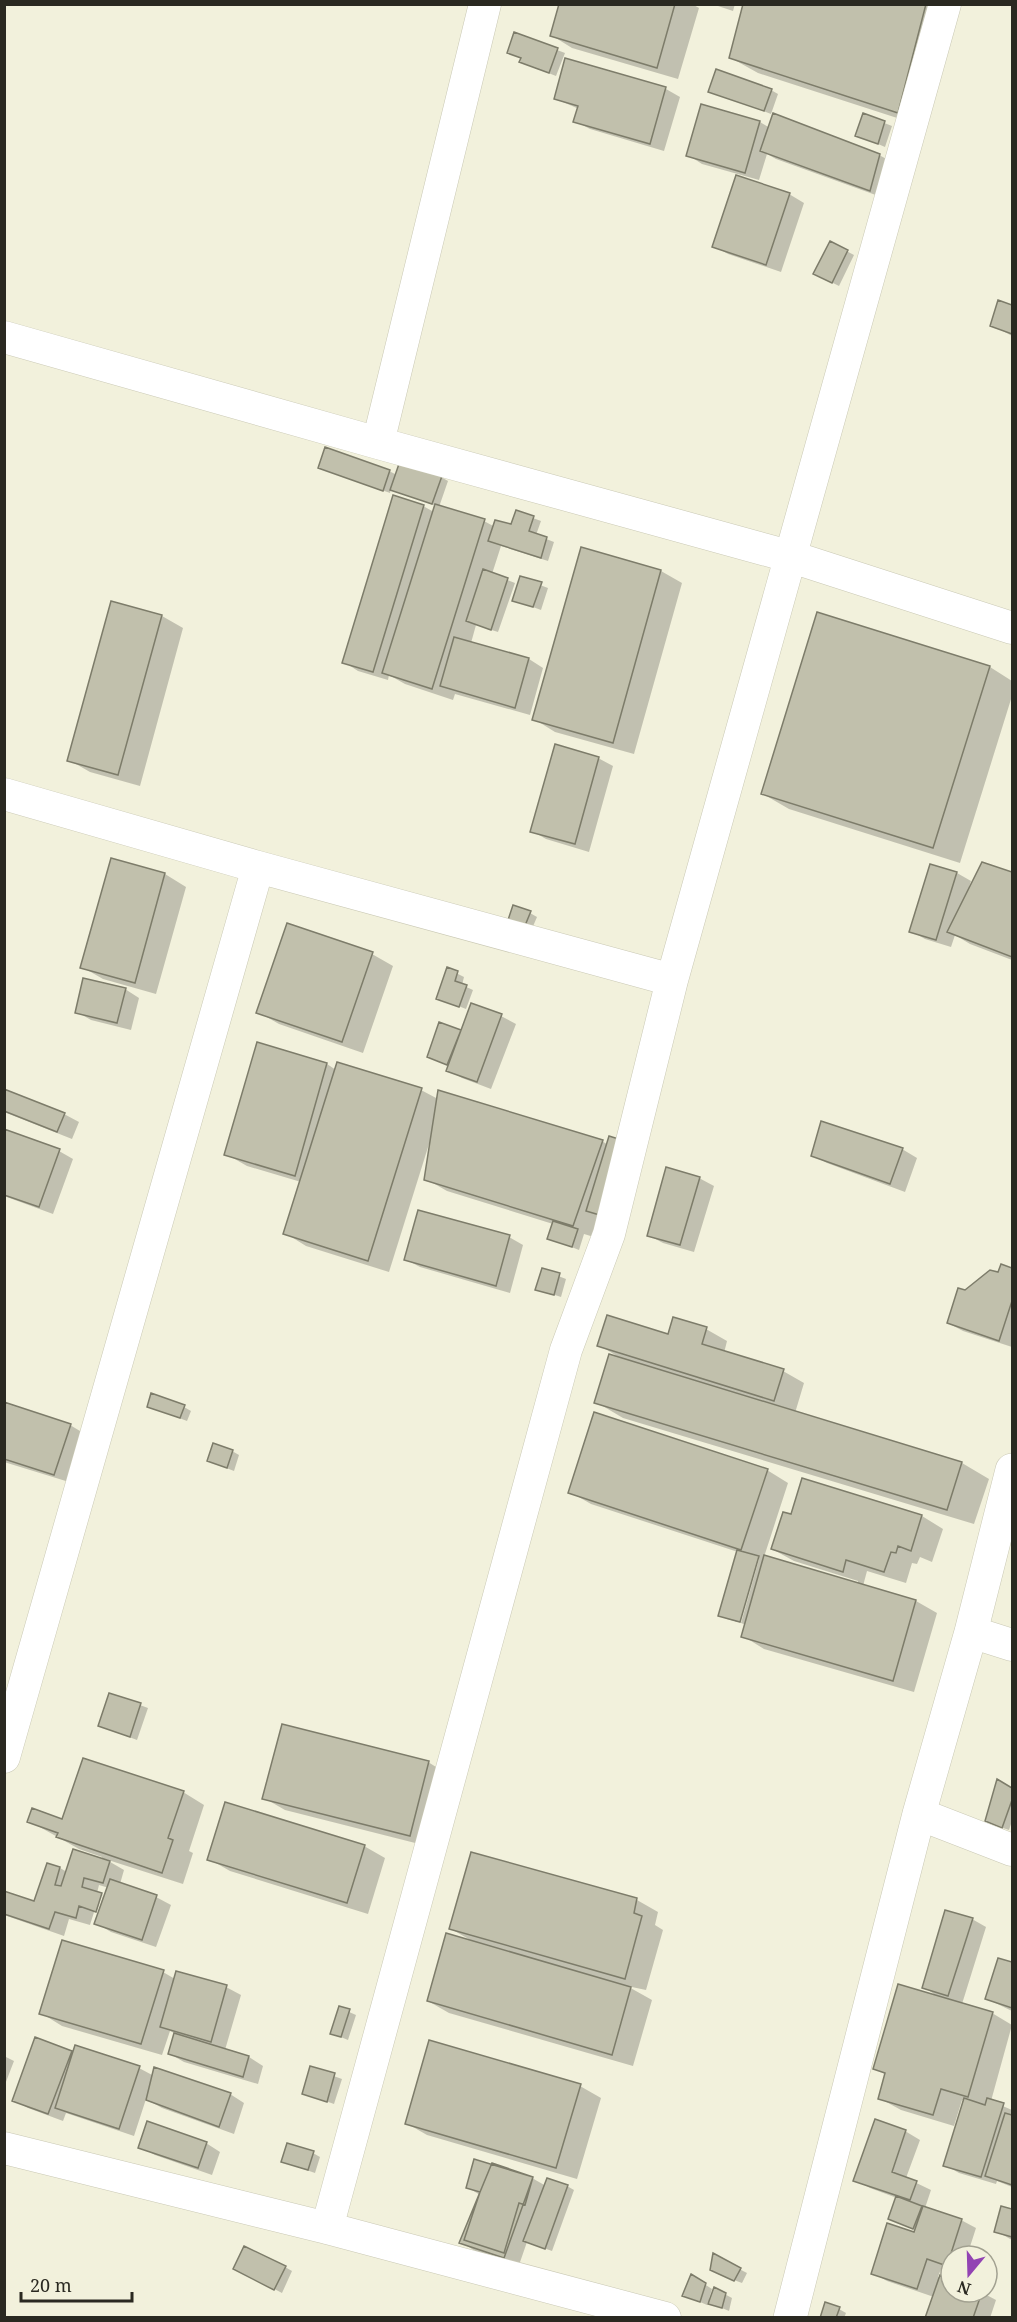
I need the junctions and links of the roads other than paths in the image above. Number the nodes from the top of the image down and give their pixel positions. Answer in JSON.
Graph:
{"nodes":[{"id":1,"x":945,"y":4,"type":"edge"},
{"id":2,"x":477,"y":6,"type":"edge"},
{"id":3,"x":4,"y":337,"type":"edge"},
{"id":4,"x":378,"y":443,"type":"junction"},
{"id":5,"x":792,"y":557,"type":"junction"},
{"id":6,"x":1012,"y":628,"type":"edge"},
{"id":7,"x":4,"y":794,"type":"edge"},
{"id":8,"x":258,"y":867,"type":"junction"},
{"id":9,"x":672,"y":980,"type":"junction"},
{"id":10,"x":1012,"y":1470,"type":"edge"},
{"id":11,"x":971,"y":1632,"type":"junction"},
{"id":12,"x":1012,"y":1645,"type":"edge"},
{"id":13,"x":4,"y":1757,"type":"edge"},
{"id":14,"x":919,"y":1814,"type":"junction"},
{"id":15,"x":1012,"y":1850,"type":"edge"},
{"id":16,"x":4,"y":2148,"type":"edge"},
{"id":17,"x":327,"y":2228,"type":"junction"},
{"id":18,"x":665,"y":2318,"type":"edge"},
{"id":19,"x":790,"y":2318,"type":"edge"}],
"edges":[{"from":1,"to":5,"type":"street"},
{"from":2,"to":4,"type":"street"},
{"from":3,"to":4,"type":"street"},
{"from":4,"to":5,"type":"street"},
{"from":5,"to":6,"type":"street"},
{"from":5,"to":9,"type":"street"},
{"from":7,"to":8,"type":"street"},
{"from":8,"to":9,"type":"street"},
{"from":8,"to":13,"type":"street"},
{"from":9,"to":17,"type":"street"},
{"from":10,"to":11,"type":"street"},
{"from":11,"to":12,"type":"street"},
{"from":11,"to":14,"type":"street"},
{"from":14,"to":15,"type":"street"},
{"from":14,"to":19,"type":"street"},
{"from":16,"to":17,"type":"street"},
{"from":17,"to":18,"type":"street"}]}
